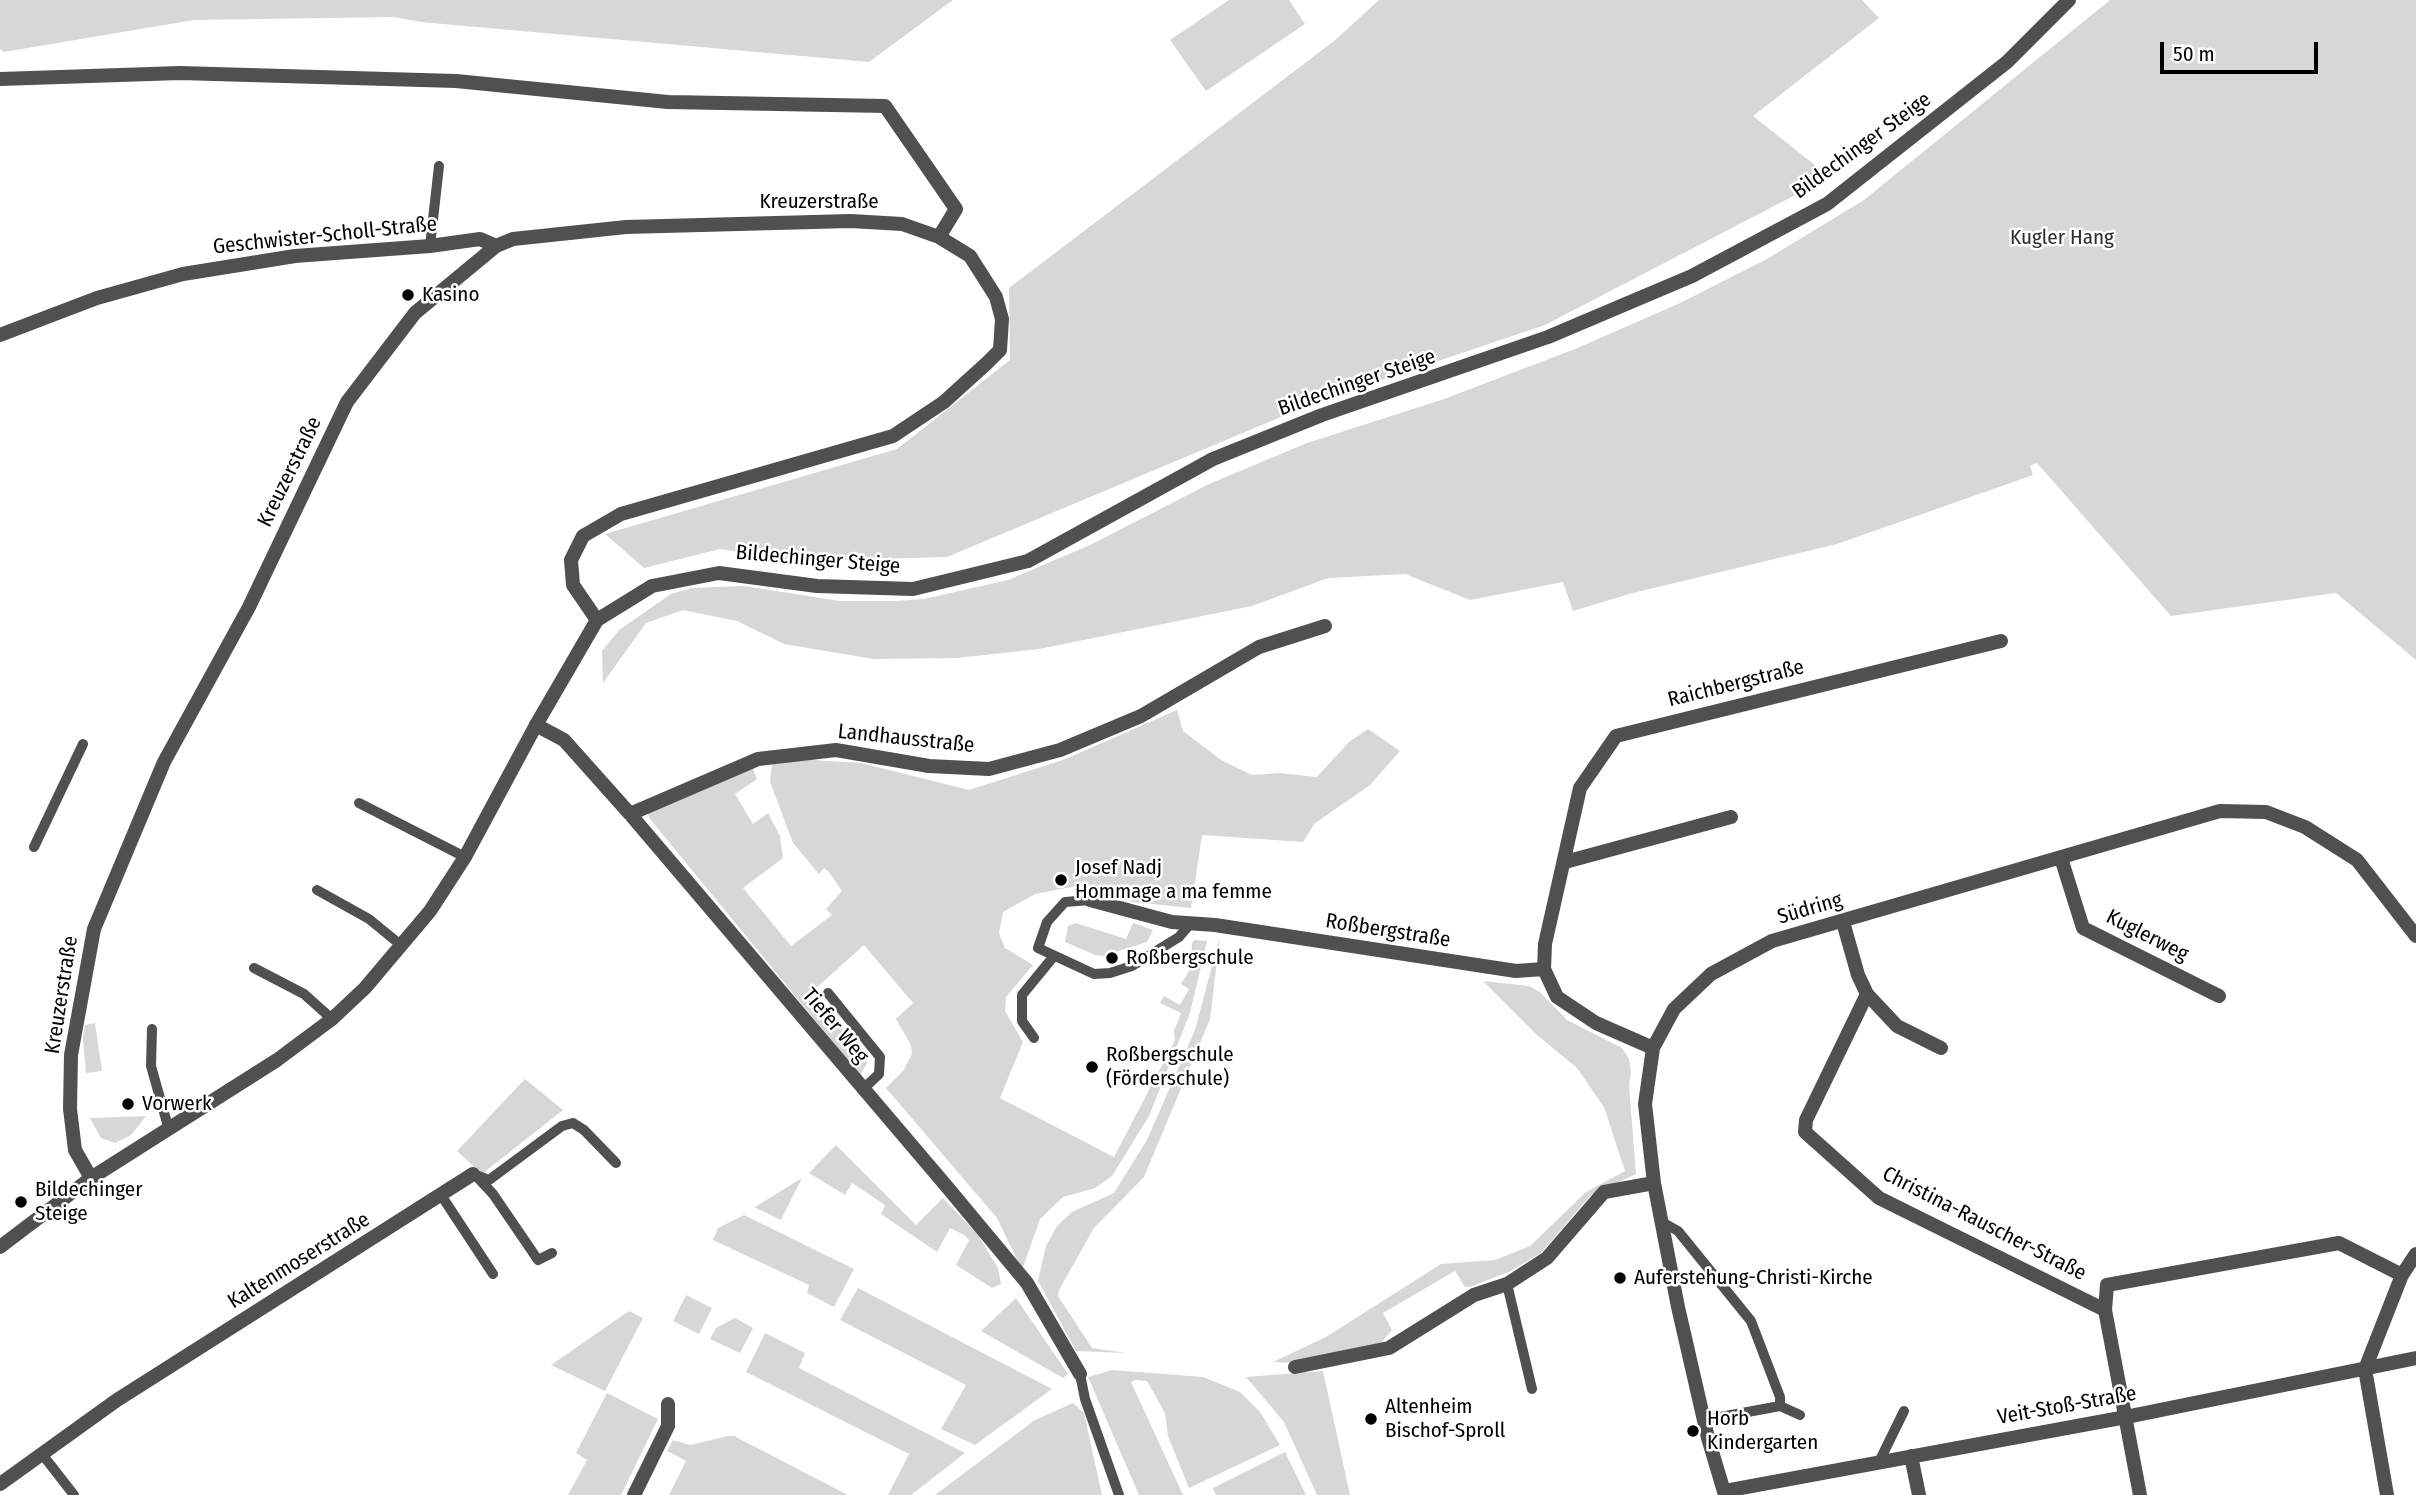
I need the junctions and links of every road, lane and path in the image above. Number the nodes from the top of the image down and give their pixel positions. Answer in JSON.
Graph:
{"nodes":[{"id":1,"x":2069,"y":0,"type":"edge"},
{"id":2,"x":0,"y":79,"type":"edge"},
{"id":3,"x":439,"y":166,"type":"dead end"},
{"id":4,"x":939,"y":237,"type":"junction"},
{"id":5,"x":430,"y":246,"type":"junction"},
{"id":6,"x":496,"y":246,"type":"junction"},
{"id":7,"x":0,"y":335,"type":"edge"},
{"id":8,"x":597,"y":620,"type":"junction"},
{"id":9,"x":1325,"y":626,"type":"dead end"},
{"id":10,"x":2001,"y":641,"type":"dead end"},
{"id":11,"x":536,"y":724,"type":"junction"},
{"id":12,"x":83,"y":744,"type":"dead end"},
{"id":13,"x":359,"y":803,"type":"dead end"},
{"id":14,"x":630,"y":814,"type":"junction"},
{"id":15,"x":1731,"y":817,"type":"dead end"},
{"id":16,"x":34,"y":847,"type":"dead end"},
{"id":17,"x":466,"y":857,"type":"junction"},
{"id":18,"x":2061,"y":858,"type":"junction"},
{"id":19,"x":1565,"y":862,"type":"junction"},
{"id":20,"x":317,"y":890,"type":"dead end"},
{"id":21,"x":1090,"y":900,"type":"joint"},
{"id":22,"x":1843,"y":922,"type":"junction"},
{"id":23,"x":1191,"y":923,"type":"junction"},
{"id":24,"x":2416,"y":936,"type":"edge"},
{"id":25,"x":402,"y":946,"type":"junction"},
{"id":26,"x":1054,"y":956,"type":"junction"},
{"id":27,"x":254,"y":968,"type":"dead end"},
{"id":28,"x":1544,"y":969,"type":"junction"},
{"id":29,"x":828,"y":993,"type":"dead end"},
{"id":30,"x":1867,"y":994,"type":"junction"},
{"id":31,"x":2219,"y":996,"type":"dead end"},
{"id":32,"x":331,"y":1019,"type":"junction"},
{"id":33,"x":152,"y":1029,"type":"dead end"},
{"id":34,"x":1034,"y":1038,"type":"dead end"},
{"id":35,"x":1653,"y":1048,"type":"junction"},
{"id":36,"x":1941,"y":1048,"type":"dead end"},
{"id":37,"x":862,"y":1090,"type":"junction"},
{"id":38,"x":169,"y":1130,"type":"junction"},
{"id":39,"x":616,"y":1163,"type":"dead end"},
{"id":40,"x":473,"y":1174,"type":"junction"},
{"id":41,"x":91,"y":1178,"type":"junction"},
{"id":42,"x":1654,"y":1183,"type":"junction"},
{"id":43,"x":440,"y":1195,"type":"junction"},
{"id":44,"x":1662,"y":1222,"type":"junction"},
{"id":45,"x":0,"y":1247,"type":"edge"},
{"id":46,"x":552,"y":1253,"type":"dead end"},
{"id":47,"x":2416,"y":1254,"type":"edge"},
{"id":48,"x":493,"y":1274,"type":"dead end"},
{"id":49,"x":2402,"y":1275,"type":"junction"},
{"id":50,"x":1507,"y":1284,"type":"junction"},
{"id":51,"x":2105,"y":1310,"type":"junction"},
{"id":52,"x":2416,"y":1358,"type":"edge"},
{"id":53,"x":1295,"y":1367,"type":"dead end"},
{"id":54,"x":2365,"y":1369,"type":"junction"},
{"id":55,"x":1080,"y":1374,"type":"joint"},
{"id":56,"x":1532,"y":1389,"type":"dead end"},
{"id":57,"x":668,"y":1404,"type":"dead end"},
{"id":58,"x":1780,"y":1406,"type":"junction"},
{"id":59,"x":1904,"y":1411,"type":"dead end"},
{"id":60,"x":1800,"y":1415,"type":"dead end"},
{"id":61,"x":2126,"y":1417,"type":"junction"},
{"id":62,"x":1704,"y":1420,"type":"junction"},
{"id":63,"x":42,"y":1454,"type":"junction"},
{"id":64,"x":1911,"y":1456,"type":"junction"},
{"id":65,"x":1878,"y":1462,"type":"junction"},
{"id":66,"x":0,"y":1484,"type":"edge"},
{"id":67,"x":1725,"y":1493,"type":"edge"},
{"id":68,"x":74,"y":1495,"type":"edge"},
{"id":69,"x":634,"y":1495,"type":"edge"},
{"id":70,"x":1119,"y":1495,"type":"edge"},
{"id":71,"x":1919,"y":1495,"type":"edge"},
{"id":72,"x":2140,"y":1495,"type":"edge"},
{"id":73,"x":2388,"y":1495,"type":"edge"}],
"edges":[{"from":1,"to":8,"type":"street","name":"Bildechinger Steige"},
{"from":2,"to":4,"type":"street"},
{"from":3,"to":5,"type":"lane"},
{"from":4,"to":6,"type":"street","name":"Kreuzerstraße"},
{"from":4,"to":8,"type":"street","name":"Kreuzerstraße"},
{"from":5,"to":6,"type":"street","name":"Geschwister-Scholl-Straße"},
{"from":5,"to":7,"type":"street","name":"Geschwister-Scholl-Straße"},
{"from":6,"to":41,"type":"street","name":"Kreuzerstraße"},
{"from":8,"to":11,"type":"street","name":"Bildechinger Steige"},
{"from":9,"to":14,"type":"street","name":"Landhausstraße"},
{"from":10,"to":19,"type":"street","name":"Raichbergstraße"},
{"from":11,"to":14,"type":"street","name":"Tiefer Weg"},
{"from":11,"to":17,"type":"street","name":"Bildechinger Steige"},
{"from":12,"to":16,"type":"lane"},
{"from":13,"to":17,"type":"lane"},
{"from":14,"to":37,"type":"street","name":"Tiefer Weg"},
{"from":15,"to":19,"type":"street"},
{"from":17,"to":25,"type":"street","name":"Bildechinger Steige"},
{"from":18,"to":22,"type":"street","name":"Südring"},
{"from":18,"to":24,"type":"street","name":"Südring"},
{"from":18,"to":31,"type":"street","name":"Kuglerweg"},
{"from":19,"to":28,"type":"street","name":"Raichbergstraße"},
{"from":20,"to":25,"type":"lane"},
{"from":21,"to":23,"type":"street","name":"Roßbergstraße"},
{"from":21,"to":26,"type":"lane"},
{"from":22,"to":30,"type":"street"},
{"from":22,"to":35,"type":"street","name":"Südring"},
{"from":23,"to":26,"type":"lane"},
{"from":23,"to":28,"type":"street","name":"Roßbergstraße"},
{"from":25,"to":32,"type":"street","name":"Bildechinger Steige"},
{"from":26,"to":34,"type":"lane"},
{"from":27,"to":32,"type":"lane"},
{"from":28,"to":35,"type":"street"},
{"from":29,"to":37,"type":"lane"},
{"from":30,"to":36,"type":"street"},
{"from":30,"to":51,"type":"street","name":"Christina-Rauscher-Straße"},
{"from":32,"to":38,"type":"street","name":"Bildechinger Steige"},
{"from":33,"to":38,"type":"lane"},
{"from":35,"to":42,"type":"street","name":"Südring"},
{"from":37,"to":55,"type":"street","name":"Tiefer Weg"},
{"from":38,"to":41,"type":"street","name":"Bildechinger Steige"},
{"from":39,"to":40,"type":"lane","name":"Kaltenmoserstraße"},
{"from":40,"to":43,"type":"street","name":"Kaltenmoserstraße"},
{"from":40,"to":46,"type":"lane"},
{"from":41,"to":45,"type":"street","name":"Bildechinger Steige"},
{"from":42,"to":44,"type":"street","name":"Südring"},
{"from":42,"to":50,"type":"street"},
{"from":43,"to":48,"type":"lane"},
{"from":43,"to":63,"type":"street","name":"Kaltenmoserstraße"},
{"from":44,"to":58,"type":"lane"},
{"from":44,"to":62,"type":"street","name":"Südring"},
{"from":47,"to":49,"type":"street"},
{"from":49,"to":51,"type":"street","name":"Christina-Rauscher-Straße"},
{"from":49,"to":54,"type":"street"},
{"from":50,"to":53,"type":"street"},
{"from":50,"to":56,"type":"lane"},
{"from":51,"to":61,"type":"street"},
{"from":52,"to":54,"type":"street","name":"Veit-Stoß-Straße"},
{"from":54,"to":61,"type":"street","name":"Veit-Stoß-Straße"},
{"from":54,"to":73,"type":"street"},
{"from":55,"to":70,"type":"lane"},
{"from":57,"to":69,"type":"street"},
{"from":58,"to":60,"type":"lane"},
{"from":58,"to":62,"type":"lane"},
{"from":59,"to":65,"type":"lane"},
{"from":61,"to":64,"type":"street","name":"Veit-Stoß-Straße"},
{"from":61,"to":72,"type":"street"},
{"from":62,"to":67,"type":"street","name":"Südring"},
{"from":63,"to":66,"type":"street","name":"Kaltenmoserstraße"},
{"from":63,"to":68,"type":"lane"},
{"from":64,"to":65,"type":"street","name":"Veit-Stoß-Straße"},
{"from":64,"to":71,"type":"street"},
{"from":65,"to":67,"type":"street","name":"Veit-Stoß-Straße"}]}
